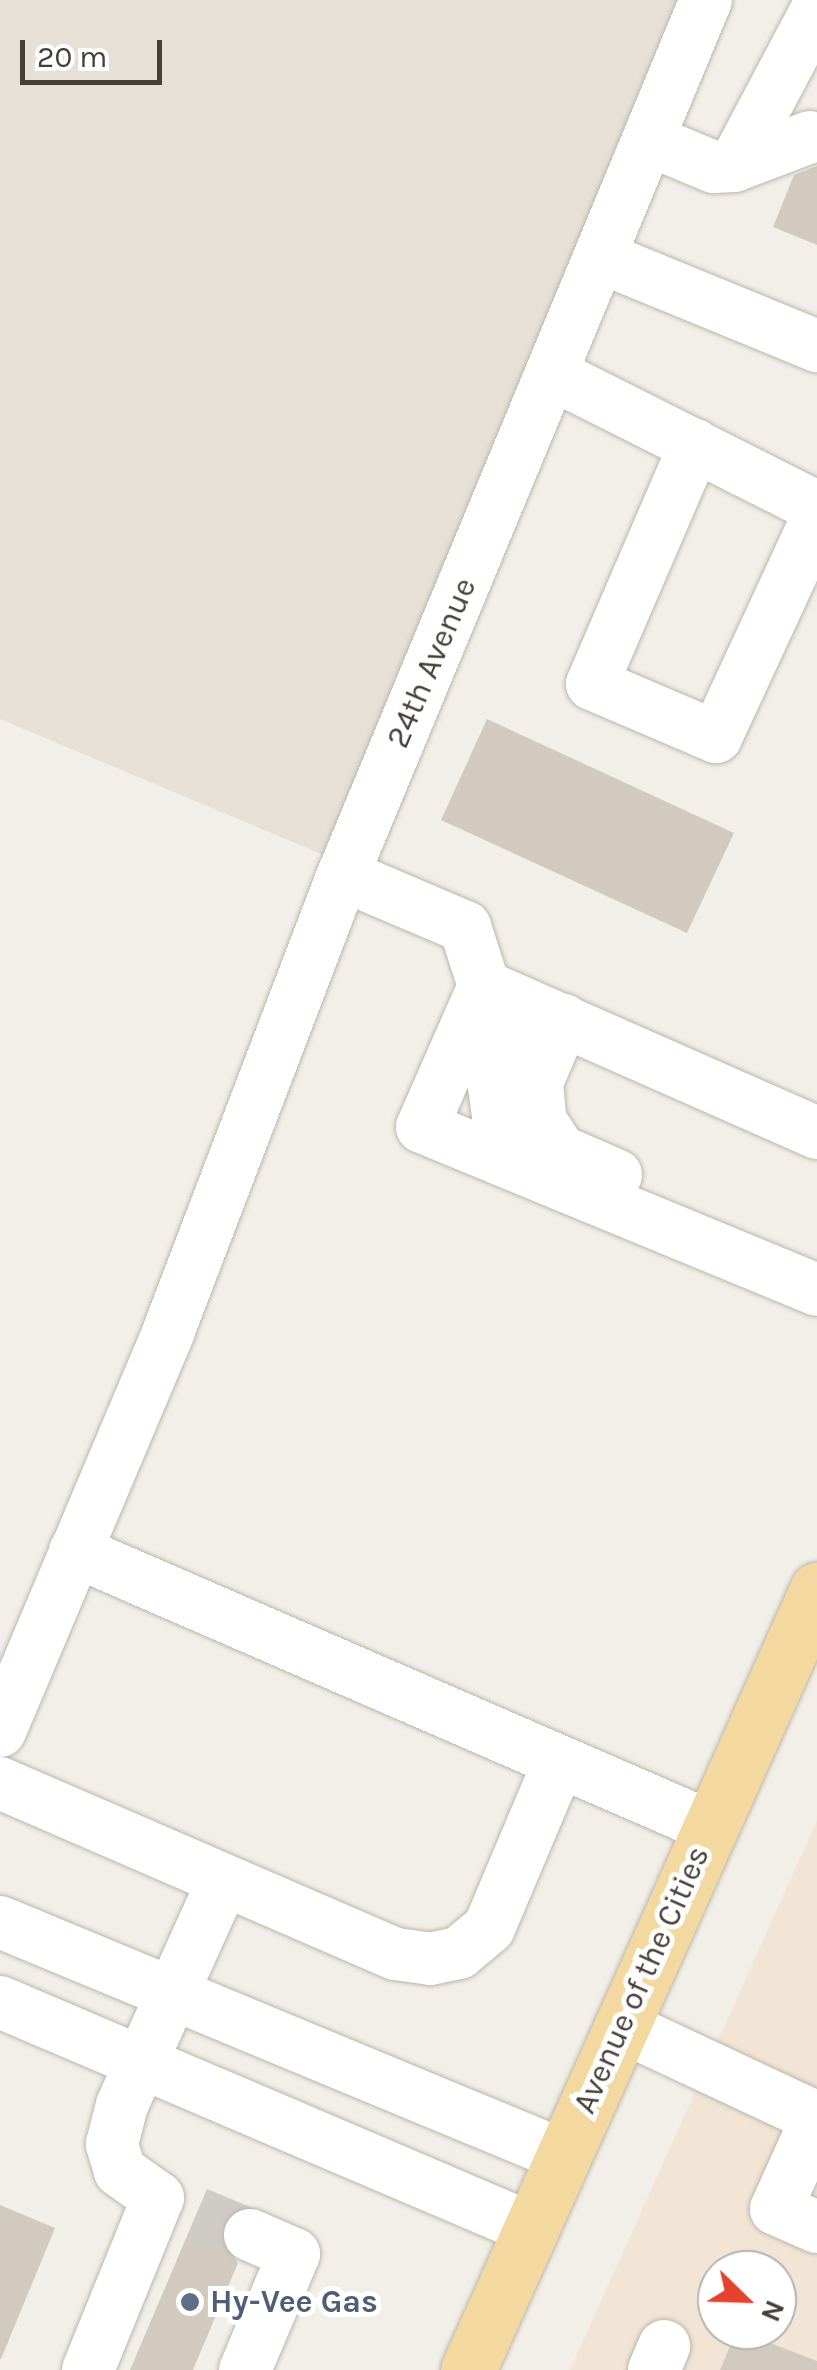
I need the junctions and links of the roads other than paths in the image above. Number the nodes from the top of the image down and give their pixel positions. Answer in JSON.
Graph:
{"nodes":[{"id":1,"x":706,"y":0,"type":"edge"},
{"id":2,"x":817,"y":9,"type":"edge"},
{"id":3,"x":810,"y":138,"type":"dead end"},
{"id":4,"x":648,"y":140,"type":"junction"},
{"id":5,"x":734,"y":166,"type":"junction"},
{"id":6,"x":600,"y":257,"type":"junction"},
{"id":7,"x":817,"y":346,"type":"edge"},
{"id":8,"x":552,"y":374,"type":"junction"},
{"id":9,"x":695,"y":446,"type":"junction"},
{"id":10,"x":817,"y":507,"type":"edge"},
{"id":11,"x":817,"y":518,"type":"edge"},
{"id":12,"x":344,"y":876,"type":"junction"},
{"id":13,"x":526,"y":1004,"type":"junction"},
{"id":14,"x":817,"y":1133,"type":"edge"},
{"id":15,"x":802,"y":1284,"type":"edge"},
{"id":16,"x":76,"y":1551,"type":"junction"},
{"id":17,"x":817,"y":1590,"type":"edge"},
{"id":18,"x":0,"y":1731,"type":"edge"},
{"id":19,"x":559,"y":1762,"type":"junction"},
{"id":20,"x":0,"y":1783,"type":"edge"},
{"id":21,"x":711,"y":1827,"type":"junction"},
{"id":22,"x":222,"y":1881,"type":"junction"},
{"id":23,"x":0,"y":1922,"type":"edge"},
{"id":24,"x":173,"y":1994,"type":"junction"},
{"id":25,"x":0,"y":2002,"type":"edge"},
{"id":26,"x":622,"y":2026,"type":"junction"},
{"id":27,"x":141,"y":2064,"type":"junction"},
{"id":28,"x":564,"y":2156,"type":"junction"},
{"id":29,"x":817,"y":2227,"type":"edge"},
{"id":30,"x":530,"y":2228,"type":"junction"},
{"id":31,"x":250,"y":2235,"type":"tunnel mouth"},
{"id":32,"x":88,"y":2370,"type":"edge"},
{"id":33,"x":245,"y":2370,"type":"edge"},
{"id":34,"x":468,"y":2370,"type":"edge"}],
"edges":[{"from":1,"to":4,"type":"street","name":"24th Avenue"},
{"from":2,"to":5,"type":"street"},
{"from":3,"to":5,"type":"street"},
{"from":4,"to":5,"type":"street"},
{"from":4,"to":6,"type":"street","name":"24th Avenue"},
{"from":6,"to":7,"type":"street"},
{"from":6,"to":8,"type":"street","name":"24th Avenue"},
{"from":8,"to":9,"type":"street"},
{"from":8,"to":12,"type":"street","name":"24th Avenue"},
{"from":9,"to":10,"type":"street"},
{"from":9,"to":11,"type":"street"},
{"from":12,"to":13,"type":"street"},
{"from":12,"to":16,"type":"street","name":"24th Avenue"},
{"from":13,"to":14,"type":"street"},
{"from":13,"to":15,"type":"street"},
{"from":13,"to":15,"type":"street"},
{"from":16,"to":18,"type":"street","name":"24th Avenue"},
{"from":16,"to":19,"type":"street"},
{"from":17,"to":21,"type":"main road","name":"Avenue of the Cities"},
{"from":19,"to":21,"type":"street"},
{"from":19,"to":22,"type":"street"},
{"from":20,"to":22,"type":"street"},
{"from":21,"to":26,"type":"main road","name":"Avenue of the Cities"},
{"from":22,"to":24,"type":"street"},
{"from":23,"to":24,"type":"street"},
{"from":24,"to":27,"type":"street"},
{"from":24,"to":28,"type":"street"},
{"from":25,"to":27,"type":"street"},
{"from":26,"to":28,"type":"main road","name":"Avenue of the Cities"},
{"from":26,"to":29,"type":"street"},
{"from":27,"to":30,"type":"street"},
{"from":27,"to":32,"type":"street"},
{"from":28,"to":30,"type":"main road","name":"Avenue of the Cities"},
{"from":30,"to":34,"type":"main road","name":"Avenue of the Cities"},
{"from":31,"to":33,"type":"street"}]}
